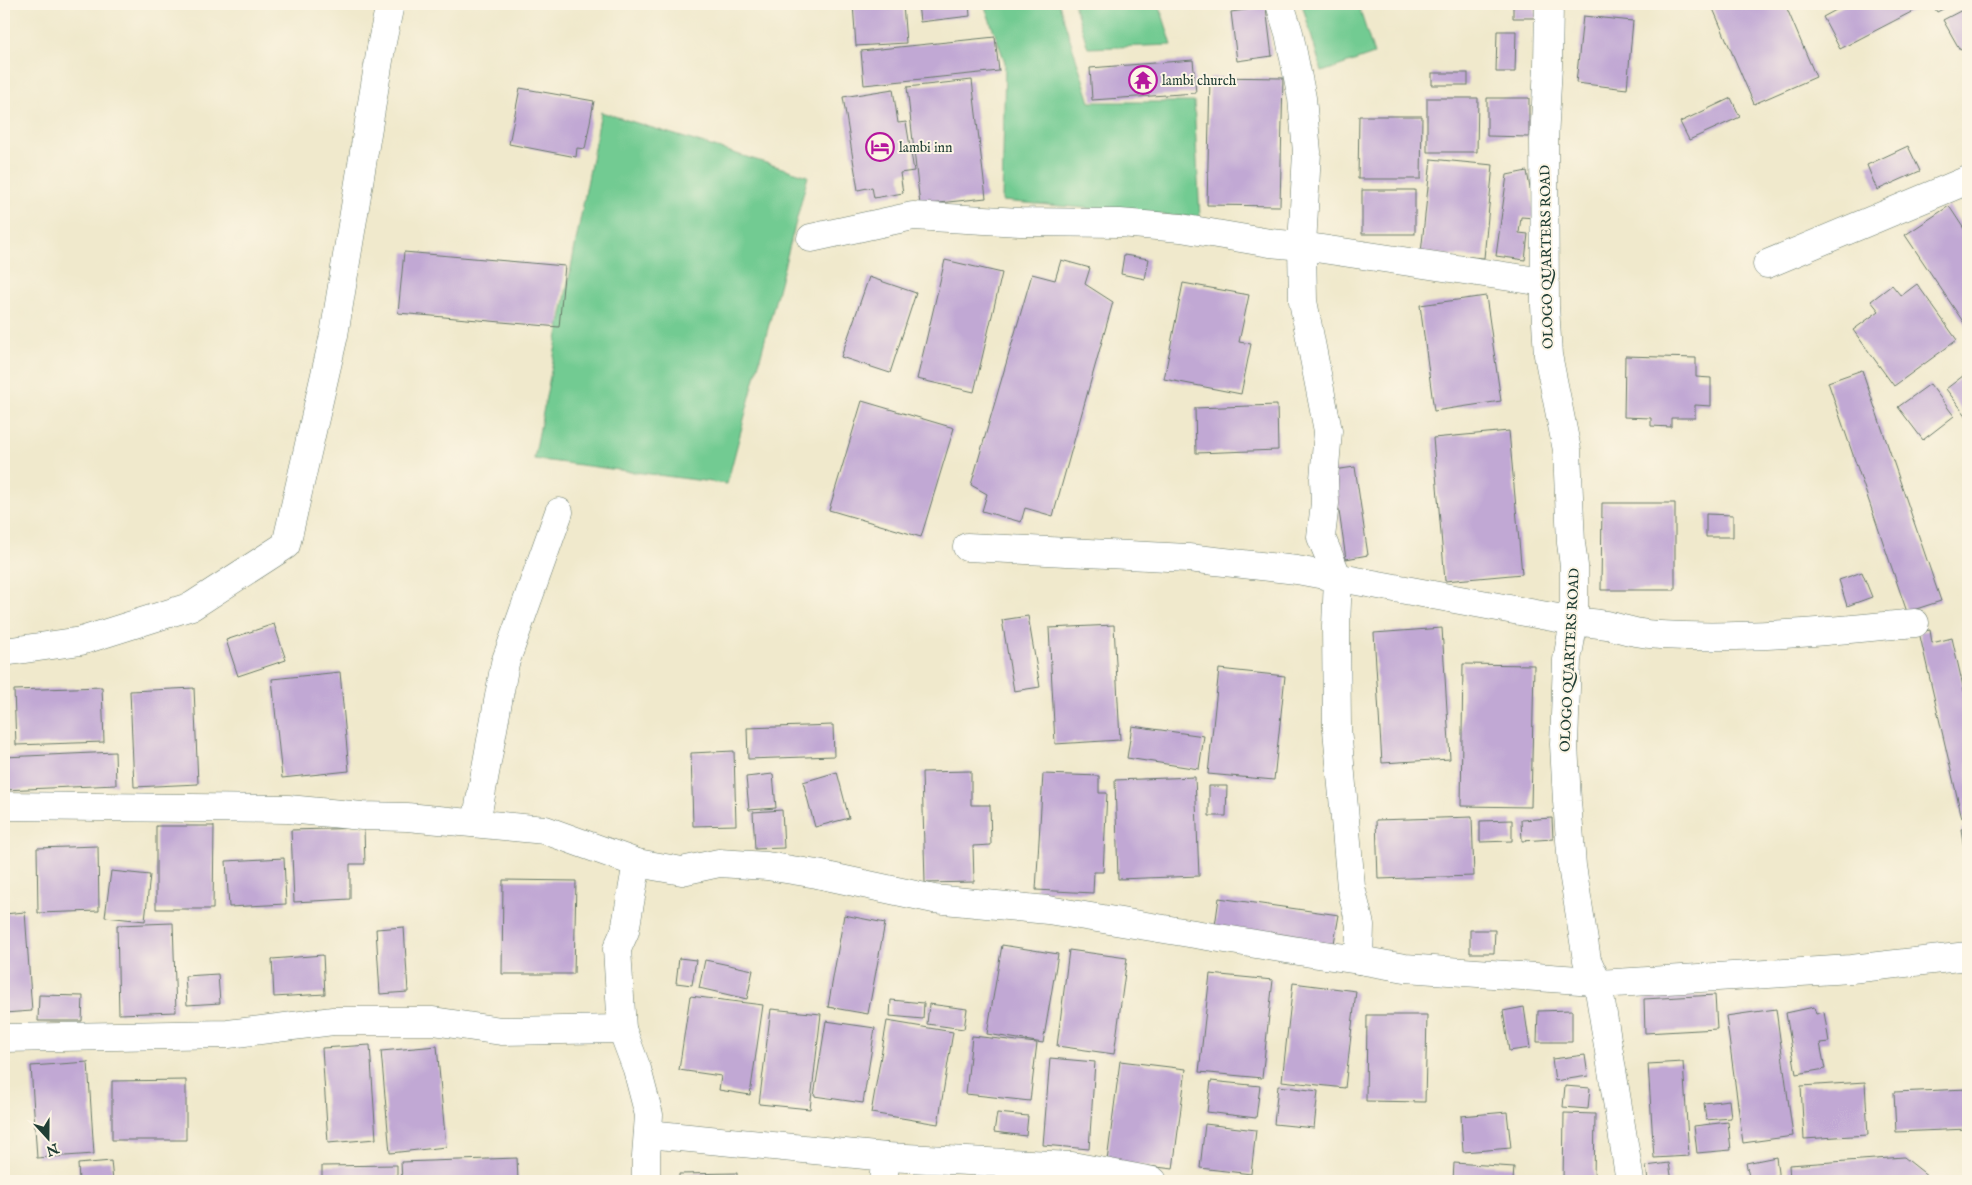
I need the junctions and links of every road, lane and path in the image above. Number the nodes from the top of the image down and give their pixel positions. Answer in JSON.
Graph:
{"nodes":[{"id":1,"x":390,"y":4,"type":"edge"},
{"id":2,"x":1280,"y":4,"type":"edge"},
{"id":3,"x":1549,"y":4,"type":"edge"},
{"id":4,"x":1968,"y":180,"type":"edge"},
{"id":5,"x":811,"y":238,"type":"dead end"},
{"id":6,"x":1302,"y":246,"type":"junction"},
{"id":7,"x":1767,"y":264,"type":"dead end"},
{"id":8,"x":1544,"y":282,"type":"junction"},
{"id":9,"x":559,"y":512,"type":"dead end"},
{"id":10,"x":967,"y":546,"type":"dead end"},
{"id":11,"x":1338,"y":578,"type":"junction"},
{"id":12,"x":1574,"y":621,"type":"junction"},
{"id":13,"x":1915,"y":623,"type":"dead end"},
{"id":14,"x":4,"y":652,"type":"edge"},
{"id":15,"x":4,"y":806,"type":"edge"},
{"id":16,"x":476,"y":823,"type":"junction"},
{"id":17,"x":637,"y":863,"type":"junction"},
{"id":18,"x":1968,"y":956,"type":"edge"},
{"id":19,"x":1359,"y":960,"type":"junction"},
{"id":20,"x":1598,"y":984,"type":"junction"},
{"id":21,"x":622,"y":1029,"type":"junction"},
{"id":22,"x":4,"y":1038,"type":"edge"},
{"id":23,"x":648,"y":1134,"type":"junction"},
{"id":24,"x":884,"y":1169,"type":"edge"},
{"id":25,"x":646,"y":1181,"type":"edge"},
{"id":26,"x":1148,"y":1181,"type":"edge"},
{"id":27,"x":1630,"y":1181,"type":"edge"}],
"edges":[{"from":1,"to":14,"type":"street"},
{"from":2,"to":6,"type":"street"},
{"from":3,"to":8,"type":"street","name":"OLOGO QUARTERS ROAD"},
{"from":4,"to":7,"type":"street"},
{"from":5,"to":6,"type":"street"},
{"from":6,"to":8,"type":"street"},
{"from":6,"to":11,"type":"street"},
{"from":8,"to":12,"type":"street","name":"OLOGO QUARTERS ROAD"},
{"from":9,"to":16,"type":"street"},
{"from":10,"to":11,"type":"street"},
{"from":11,"to":12,"type":"street"},
{"from":11,"to":19,"type":"street"},
{"from":12,"to":13,"type":"street"},
{"from":12,"to":20,"type":"street","name":"OLOGO QUARTERS ROAD"},
{"from":15,"to":16,"type":"street"},
{"from":16,"to":17,"type":"street"},
{"from":17,"to":19,"type":"street"},
{"from":17,"to":21,"type":"street"},
{"from":18,"to":20,"type":"street"},
{"from":19,"to":20,"type":"street"},
{"from":20,"to":27,"type":"street","name":"OLOGO QUARTERS ROAD"},
{"from":21,"to":22,"type":"street"},
{"from":21,"to":23,"type":"street"},
{"from":23,"to":24,"type":"street"},
{"from":23,"to":25,"type":"street"},
{"from":24,"to":26,"type":"street"}]}
